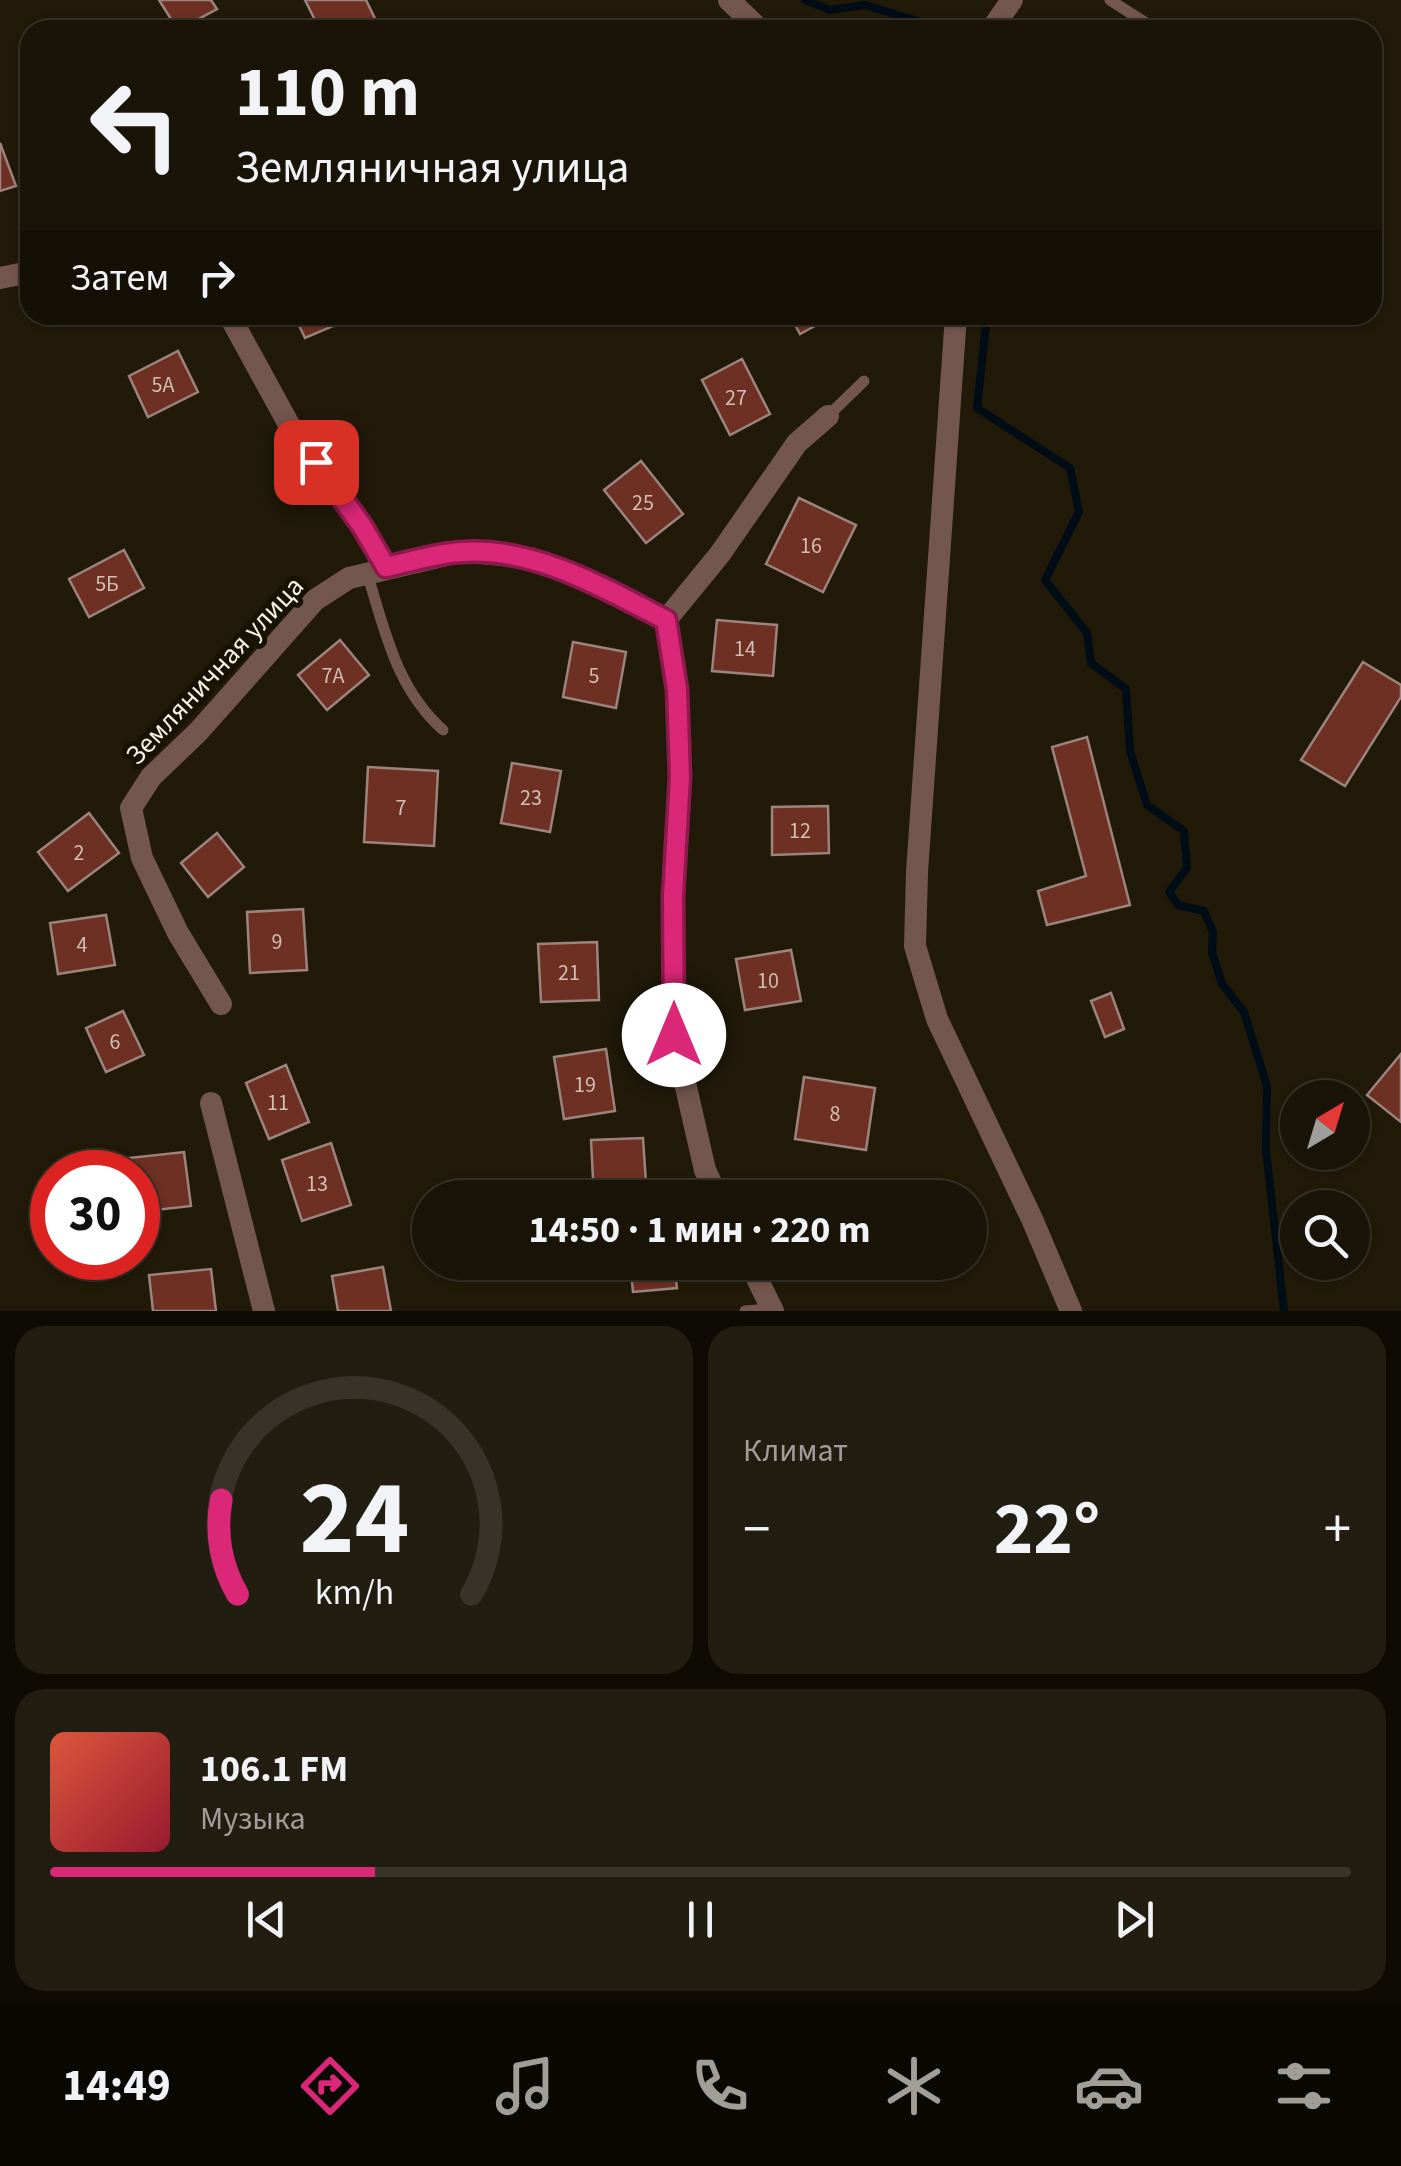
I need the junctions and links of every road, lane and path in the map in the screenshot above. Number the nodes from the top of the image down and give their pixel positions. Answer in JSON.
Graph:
{"nodes":[{"id":1,"x":729,"y":0,"type":"edge"},
{"id":2,"x":1110,"y":0,"type":"edge"},
{"id":3,"x":750,"y":20,"type":"edge"},
{"id":4,"x":1141,"y":20,"type":"edge"},
{"id":5,"x":234,"y":325,"type":"edge"},
{"id":6,"x":955,"y":325,"type":"edge"},
{"id":7,"x":864,"y":382,"type":"dead end"},
{"id":8,"x":828,"y":416,"type":"joint"},
{"id":9,"x":376,"y":570,"type":"junction"},
{"id":10,"x":666,"y":620,"type":"junction"},
{"id":11,"x":444,"y":730,"type":"dead end"},
{"id":12,"x":221,"y":1004,"type":"dead end"},
{"id":13,"x":212,"y":1104,"type":"dead end"},
{"id":14,"x":710,"y":1180,"type":"edge"},
{"id":15,"x":758,"y":1280,"type":"edge"},
{"id":16,"x":772,"y":1310,"type":"edge"},
{"id":17,"x":264,"y":1311,"type":"edge"},
{"id":18,"x":745,"y":1311,"type":"edge"},
{"id":19,"x":1071,"y":1311,"type":"edge"}],
"edges":[{"from":1,"to":3,"type":"street"},
{"from":2,"to":4,"type":"lane"},
{"from":5,"to":9,"type":"street"},
{"from":6,"to":19,"type":"street"},
{"from":7,"to":8,"type":"lane"},
{"from":8,"to":10,"type":"street"},
{"from":9,"to":10,"type":"street","name":"Земляничная улица"},
{"from":9,"to":11,"type":"lane"},
{"from":9,"to":12,"type":"street","name":"Земляничная улица"},
{"from":10,"to":14,"type":"street"},
{"from":13,"to":17,"type":"street"},
{"from":15,"to":16,"type":"street"},
{"from":16,"to":18,"type":"lane"}]}
